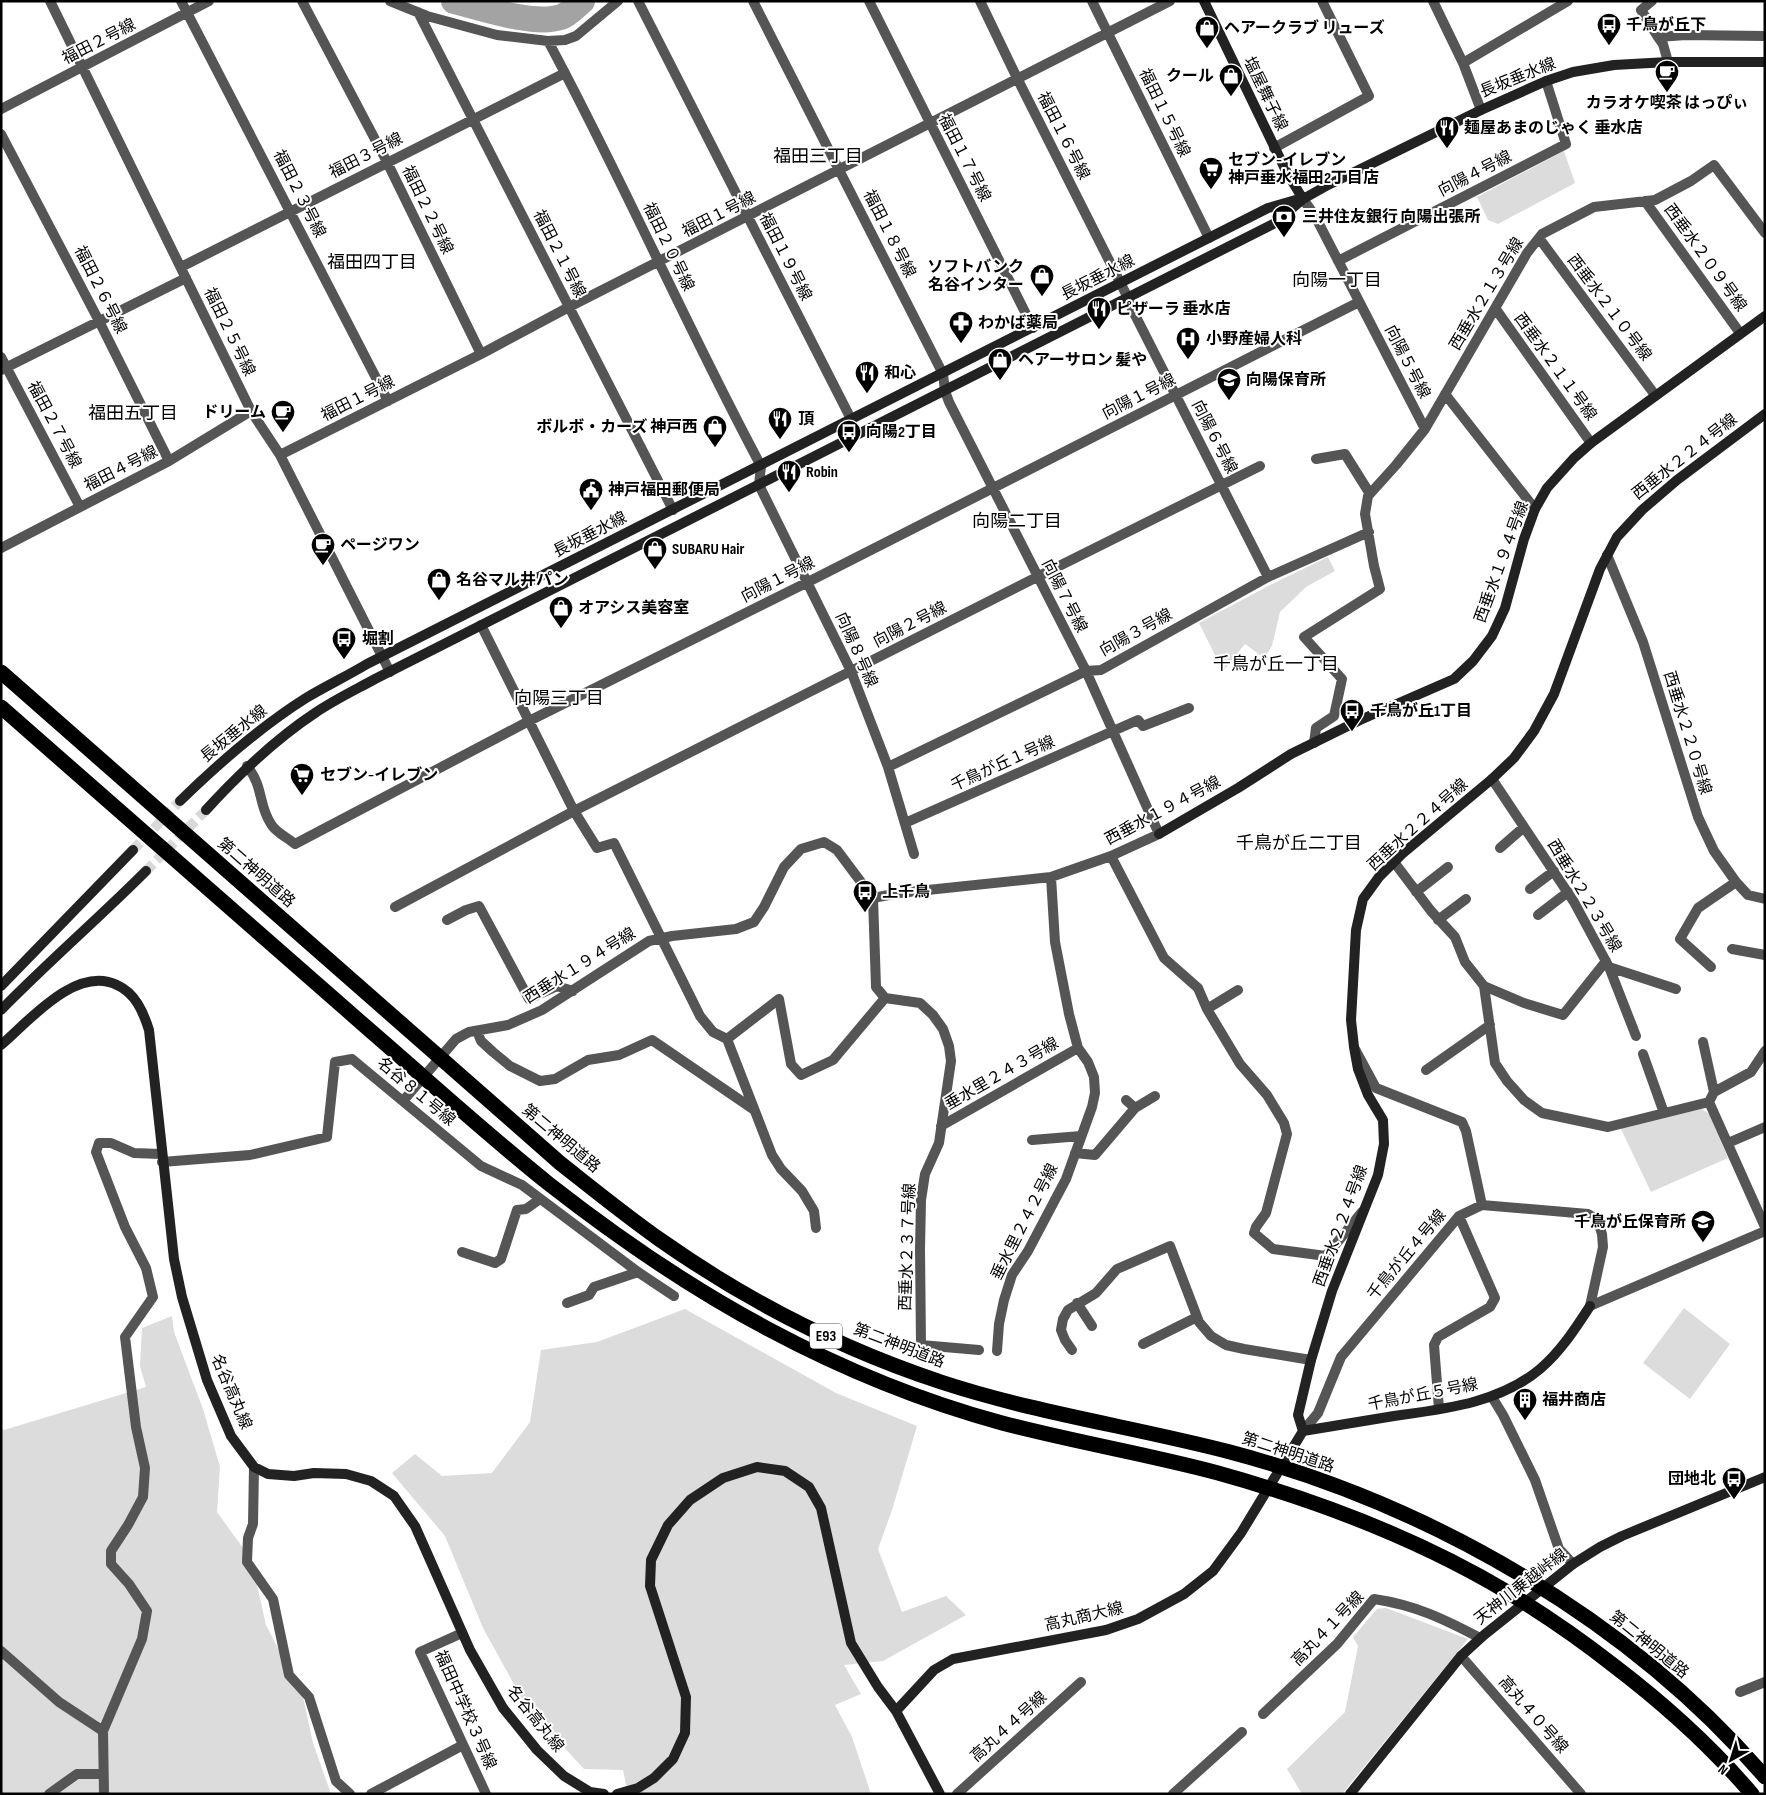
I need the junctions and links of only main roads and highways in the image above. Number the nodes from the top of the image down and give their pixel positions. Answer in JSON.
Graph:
{"nodes":[{"id":1,"x":4,"y":674,"type":"edge"},
{"id":2,"x":1,"y":707,"type":"edge"},
{"id":3,"x":1765,"y":1777,"type":"edge"},
{"id":4,"x":1751,"y":1794,"type":"edge"}],
"edges":[{"from":1,"to":3,"type":"highway","name":"第二神明道路","number":"E93"},
{"from":2,"to":4,"type":"highway","number":"E93"}]}
